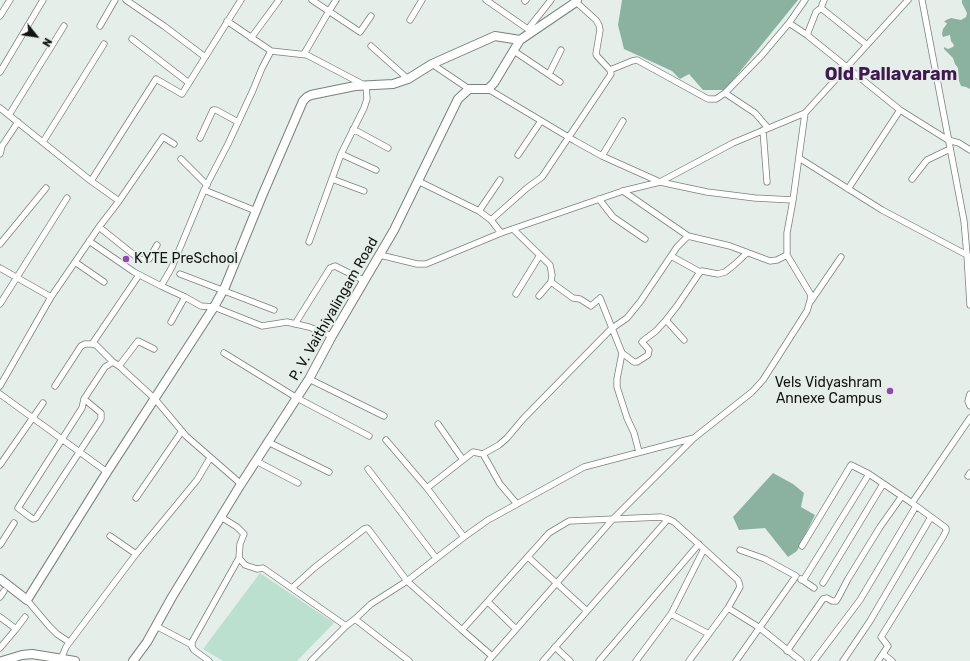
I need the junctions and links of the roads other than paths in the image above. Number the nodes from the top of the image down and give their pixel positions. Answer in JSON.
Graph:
{"nodes":[{"id":1,"x":10,"y":0,"type":"edge"},
{"id":2,"x":43,"y":0,"type":"edge"},
{"id":3,"x":115,"y":0,"type":"edge"},
{"id":4,"x":126,"y":0,"type":"edge"},
{"id":5,"x":241,"y":0,"type":"edge"},
{"id":6,"x":279,"y":0,"type":"edge"},
{"id":7,"x":312,"y":0,"type":"edge"},
{"id":8,"x":336,"y":0,"type":"edge"},
{"id":9,"x":422,"y":0,"type":"edge"},
{"id":10,"x":486,"y":0,"type":"edge"},
{"id":11,"x":550,"y":0,"type":"edge"},
{"id":12,"x":805,"y":0,"type":"edge"},
{"id":13,"x":824,"y":0,"type":"edge"},
{"id":14,"x":908,"y":0,"type":"edge"},
{"id":15,"x":922,"y":0,"type":"edge"},
{"id":16,"x":576,"y":1,"type":"edge"},
{"id":17,"x":821,"y":8,"type":"junction"},
{"id":18,"x":329,"y":10,"type":"junction"},
{"id":19,"x":0,"y":16,"type":"edge"},
{"id":20,"x":371,"y":16,"type":"dead end"},
{"id":21,"x":410,"y":20,"type":"dead end"},
{"id":22,"x":227,"y":21,"type":"junction"},
{"id":23,"x":789,"y":23,"type":"junction"},
{"id":24,"x":64,"y":26,"type":"dead end"},
{"id":25,"x":100,"y":26,"type":"dead end"},
{"id":26,"x":530,"y":30,"type":"junction"},
{"id":27,"x":807,"y":35,"type":"junction"},
{"id":28,"x":251,"y":38,"type":"junction"},
{"id":29,"x":132,"y":39,"type":"dead end"},
{"id":30,"x":520,"y":40,"type":"junction"},
{"id":31,"x":104,"y":44,"type":"dead end"},
{"id":32,"x":867,"y":45,"type":"junction"},
{"id":33,"x":371,"y":46,"type":"dead end"},
{"id":34,"x":561,"y":50,"type":"dead end"},
{"id":35,"x":271,"y":51,"type":"junction"},
{"id":36,"x":514,"y":51,"type":"junction"},
{"id":37,"x":304,"y":54,"type":"junction"},
{"id":38,"x":205,"y":57,"type":"junction"},
{"id":39,"x":432,"y":64,"type":"junction"},
{"id":40,"x":846,"y":67,"type":"junction"},
{"id":41,"x":610,"y":70,"type":"junction"},
{"id":42,"x":0,"y":72,"type":"edge"},
{"id":43,"x":549,"y":74,"type":"junction"},
{"id":44,"x":408,"y":79,"type":"junction"},
{"id":45,"x":560,"y":82,"type":"dead end"},
{"id":46,"x":189,"y":83,"type":"junction"},
{"id":47,"x":366,"y":86,"type":"junction"},
{"id":48,"x":469,"y":89,"type":"junction"},
{"id":49,"x":488,"y":89,"type":"junction"},
{"id":50,"x":725,"y":93,"type":"junction"},
{"id":51,"x":0,"y":108,"type":"edge"},
{"id":52,"x":900,"y":110,"type":"junction"},
{"id":53,"x":805,"y":113,"type":"junction"},
{"id":54,"x":9,"y":115,"type":"junction"},
{"id":55,"x":541,"y":121,"type":"junction"},
{"id":56,"x":623,"y":121,"type":"dead end"},
{"id":57,"x":18,"y":122,"type":"junction"},
{"id":58,"x":238,"y":122,"type":"junction"},
{"id":59,"x":352,"y":129,"type":"junction"},
{"id":60,"x":765,"y":129,"type":"junction"},
{"id":61,"x":568,"y":137,"type":"junction"},
{"id":62,"x":200,"y":138,"type":"dead end"},
{"id":63,"x":948,"y":140,"type":"junction"},
{"id":64,"x":43,"y":142,"type":"junction"},
{"id":65,"x":174,"y":144,"type":"dead end"},
{"id":66,"x":388,"y":148,"type":"dead end"},
{"id":67,"x":950,"y":149,"type":"junction"},
{"id":68,"x":970,"y":150,"type":"edge"},
{"id":69,"x":0,"y":154,"type":"edge"},
{"id":70,"x":341,"y":154,"type":"junction"},
{"id":71,"x":518,"y":155,"type":"dead end"},
{"id":72,"x":602,"y":156,"type":"junction"},
{"id":73,"x":799,"y":158,"type":"junction"},
{"id":74,"x":181,"y":160,"type":"dead end"},
{"id":75,"x":376,"y":170,"type":"dead end"},
{"id":76,"x":332,"y":179,"type":"junction"},
{"id":77,"x":912,"y":179,"type":"dead end"},
{"id":78,"x":500,"y":180,"type":"dead end"},
{"id":79,"x":91,"y":181,"type":"junction"},
{"id":80,"x":418,"y":181,"type":"junction"},
{"id":81,"x":660,"y":182,"type":"junction"},
{"id":82,"x":767,"y":182,"type":"dead end"},
{"id":83,"x":206,"y":187,"type":"junction"},
{"id":84,"x":46,"y":188,"type":"dead end"},
{"id":85,"x":848,"y":189,"type":"junction"},
{"id":86,"x":364,"y":191,"type":"dead end"},
{"id":87,"x":623,"y":191,"type":"junction"},
{"id":88,"x":67,"y":198,"type":"dead end"},
{"id":89,"x":599,"y":199,"type":"junction"},
{"id":90,"x":793,"y":200,"type":"junction"},
{"id":91,"x":118,"y":201,"type":"junction"},
{"id":92,"x":256,"y":211,"type":"junction"},
{"id":93,"x":479,"y":211,"type":"junction"},
{"id":94,"x":491,"y":220,"type":"junction"},
{"id":95,"x":99,"y":227,"type":"junction"},
{"id":96,"x":513,"y":229,"type":"junction"},
{"id":97,"x":968,"y":232,"type":"edge"},
{"id":98,"x":501,"y":233,"type":"junction"},
{"id":99,"x":688,"y":236,"type":"junction"},
{"id":100,"x":645,"y":239,"type":"dead end"},
{"id":101,"x":90,"y":241,"type":"junction"},
{"id":102,"x":309,"y":242,"type":"dead end"},
{"id":103,"x":0,"y":244,"type":"edge"},
{"id":104,"x":157,"y":245,"type":"dead end"},
{"id":105,"x":747,"y":253,"type":"junction"},
{"id":106,"x":540,"y":255,"type":"junction"},
{"id":107,"x":787,"y":255,"type":"junction"},
{"id":108,"x":380,"y":256,"type":"junction"},
{"id":109,"x":671,"y":256,"type":"junction"},
{"id":110,"x":968,"y":256,"type":"edge"},
{"id":111,"x":841,"y":257,"type":"dead end"},
{"id":112,"x":75,"y":262,"type":"junction"},
{"id":113,"x":0,"y":268,"type":"edge"},
{"id":114,"x":700,"y":272,"type":"junction"},
{"id":115,"x":180,"y":274,"type":"dead end"},
{"id":116,"x":139,"y":275,"type":"junction"},
{"id":117,"x":16,"y":278,"type":"junction"},
{"id":118,"x":365,"y":281,"type":"junction"},
{"id":119,"x":104,"y":282,"type":"dead end"},
{"id":120,"x":551,"y":282,"type":"junction"},
{"id":121,"x":161,"y":286,"type":"junction"},
{"id":122,"x":223,"y":290,"type":"junction"},
{"id":123,"x":516,"y":294,"type":"dead end"},
{"id":124,"x":185,"y":296,"type":"junction"},
{"id":125,"x":539,"y":296,"type":"dead end"},
{"id":126,"x":51,"y":297,"type":"junction"},
{"id":127,"x":810,"y":302,"type":"junction"},
{"id":128,"x":0,"y":304,"type":"edge"},
{"id":129,"x":970,"y":305,"type":"edge"},
{"id":130,"x":214,"y":307,"type":"junction"},
{"id":131,"x":274,"y":310,"type":"dead end"},
{"id":132,"x":666,"y":320,"type":"junction"},
{"id":133,"x":171,"y":322,"type":"dead end"},
{"id":134,"x":295,"y":324,"type":"junction"},
{"id":135,"x":611,"y":329,"type":"junction"},
{"id":136,"x":332,"y":336,"type":"junction"},
{"id":137,"x":684,"y":340,"type":"dead end"},
{"id":138,"x":92,"y":344,"type":"junction"},
{"id":139,"x":154,"y":349,"type":"dead end"},
{"id":140,"x":224,"y":353,"type":"dead end"},
{"id":141,"x":622,"y":353,"type":"junction"},
{"id":142,"x":113,"y":362,"type":"junction"},
{"id":143,"x":119,"y":366,"type":"junction"},
{"id":144,"x":309,"y":379,"type":"junction"},
{"id":145,"x":0,"y":386,"type":"edge"},
{"id":146,"x":55,"y":386,"type":"dead end"},
{"id":147,"x":0,"y":394,"type":"edge"},
{"id":148,"x":970,"y":394,"type":"edge"},
{"id":149,"x":297,"y":398,"type":"junction"},
{"id":150,"x":84,"y":399,"type":"junction"},
{"id":151,"x":155,"y":399,"type":"junction"},
{"id":152,"x":42,"y":403,"type":"dead end"},
{"id":153,"x":970,"y":406,"type":"edge"},
{"id":154,"x":384,"y":416,"type":"dead end"},
{"id":155,"x":33,"y":417,"type":"junction"},
{"id":156,"x":970,"y":418,"type":"edge"},
{"id":157,"x":438,"y":424,"type":"dead end"},
{"id":158,"x":182,"y":431,"type":"junction"},
{"id":159,"x":369,"y":436,"type":"dead end"},
{"id":160,"x":694,"y":438,"type":"junction"},
{"id":161,"x":62,"y":440,"type":"junction"},
{"id":162,"x":386,"y":440,"type":"dead end"},
{"id":163,"x":268,"y":442,"type":"junction"},
{"id":164,"x":79,"y":451,"type":"junction"},
{"id":165,"x":639,"y":452,"type":"junction"},
{"id":166,"x":484,"y":454,"type":"junction"},
{"id":167,"x":210,"y":458,"type":"junction"},
{"id":168,"x":462,"y":460,"type":"junction"},
{"id":169,"x":256,"y":461,"type":"junction"},
{"id":170,"x":0,"y":466,"type":"edge"},
{"id":171,"x":368,"y":469,"type":"dead end"},
{"id":172,"x":107,"y":472,"type":"junction"},
{"id":173,"x":329,"y":472,"type":"dead end"},
{"id":174,"x":869,"y":474,"type":"junction"},
{"id":175,"x":298,"y":482,"type":"dead end"},
{"id":176,"x":241,"y":484,"type":"junction"},
{"id":177,"x":883,"y":484,"type":"junction"},
{"id":178,"x":427,"y":488,"type":"junction"},
{"id":179,"x":902,"y":496,"type":"junction"},
{"id":180,"x":136,"y":498,"type":"dead end"},
{"id":181,"x":517,"y":504,"type":"junction"},
{"id":182,"x":914,"y":505,"type":"junction"},
{"id":183,"x":221,"y":517,"type":"junction"},
{"id":184,"x":931,"y":517,"type":"junction"},
{"id":185,"x":613,"y":518,"type":"junction"},
{"id":186,"x":668,"y":519,"type":"junction"},
{"id":187,"x":14,"y":523,"type":"dead end"},
{"id":188,"x":110,"y":536,"type":"dead end"},
{"id":189,"x":464,"y":537,"type":"junction"},
{"id":190,"x":699,"y":544,"type":"junction"},
{"id":191,"x":0,"y":545,"type":"edge"},
{"id":192,"x":802,"y":546,"type":"dead end"},
{"id":193,"x":704,"y":549,"type":"junction"},
{"id":194,"x":740,"y":550,"type":"dead end"},
{"id":195,"x":136,"y":554,"type":"junction"},
{"id":196,"x":528,"y":557,"type":"junction"},
{"id":197,"x":238,"y":558,"type":"junction"},
{"id":198,"x":436,"y":558,"type":"junction"},
{"id":199,"x":798,"y":578,"type":"junction"},
{"id":200,"x":0,"y":579,"type":"edge"},
{"id":201,"x":407,"y":581,"type":"junction"},
{"id":202,"x":557,"y":583,"type":"junction"},
{"id":203,"x":823,"y":583,"type":"dead end"},
{"id":204,"x":292,"y":588,"type":"junction"},
{"id":205,"x":814,"y":588,"type":"dead end"},
{"id":206,"x":4,"y":591,"type":"dead end"},
{"id":207,"x":0,"y":597,"type":"edge"},
{"id":208,"x":27,"y":600,"type":"junction"},
{"id":209,"x":488,"y":602,"type":"junction"},
{"id":210,"x":728,"y":608,"type":"junction"},
{"id":211,"x":586,"y":611,"type":"junction"},
{"id":212,"x":671,"y":614,"type":"junction"},
{"id":213,"x":0,"y":617,"type":"edge"},
{"id":214,"x":25,"y":617,"type":"dead end"},
{"id":215,"x":355,"y":619,"type":"junction"},
{"id":216,"x":156,"y":626,"type":"junction"},
{"id":217,"x":346,"y":626,"type":"junction"},
{"id":218,"x":760,"y":628,"type":"junction"},
{"id":219,"x":16,"y":629,"type":"junction"},
{"id":220,"x":516,"y":629,"type":"junction"},
{"id":221,"x":462,"y":630,"type":"junction"},
{"id":222,"x":709,"y":634,"type":"junction"},
{"id":223,"x":69,"y":642,"type":"junction"},
{"id":224,"x":192,"y":645,"type":"junction"},
{"id":225,"x":555,"y":647,"type":"junction"},
{"id":226,"x":0,"y":648,"type":"edge"},
{"id":227,"x":787,"y":651,"type":"junction"},
{"id":228,"x":883,"y":654,"type":"junction"},
{"id":229,"x":792,"y":655,"type":"junction"},
{"id":230,"x":492,"y":656,"type":"junction"},
{"id":231,"x":61,"y":658,"type":"junction"},
{"id":232,"x":1,"y":661,"type":"edge"},
{"id":233,"x":75,"y":661,"type":"edge"},
{"id":234,"x":133,"y":661,"type":"edge"},
{"id":235,"x":209,"y":661,"type":"edge"},
{"id":236,"x":311,"y":661,"type":"edge"},
{"id":237,"x":409,"y":661,"type":"edge"},
{"id":238,"x":488,"y":661,"type":"edge"},
{"id":239,"x":543,"y":661,"type":"edge"},
{"id":240,"x":570,"y":661,"type":"edge"},
{"id":241,"x":599,"y":661,"type":"edge"},
{"id":242,"x":636,"y":661,"type":"edge"},
{"id":243,"x":688,"y":661,"type":"edge"},
{"id":244,"x":736,"y":661,"type":"edge"},
{"id":245,"x":788,"y":661,"type":"edge"},
{"id":246,"x":800,"y":661,"type":"edge"},
{"id":247,"x":814,"y":661,"type":"edge"},
{"id":248,"x":843,"y":661,"type":"edge"},
{"id":249,"x":878,"y":661,"type":"edge"},
{"id":250,"x":892,"y":661,"type":"edge"}],
"edges":[{"from":1,"to":19,"type":"street"},
{"from":2,"to":42,"type":"street"},
{"from":3,"to":25,"type":"street"},
{"from":4,"to":38,"type":"street"},
{"from":5,"to":22,"type":"street"},
{"from":6,"to":28,"type":"street"},
{"from":7,"to":18,"type":"street"},
{"from":8,"to":18,"type":"street"},
{"from":9,"to":21,"type":"street"},
{"from":10,"to":26,"type":"street"},
{"from":11,"to":26,"type":"street"},
{"from":12,"to":23,"type":"street"},
{"from":13,"to":17,"type":"street"},
{"from":14,"to":32,"type":"street"},
{"from":15,"to":63,"type":"street"},
{"from":16,"to":26,"type":"street"},
{"from":16,"to":41,"type":"street"},
{"from":17,"to":27,"type":"street"},
{"from":17,"to":32,"type":"street"},
{"from":18,"to":20,"type":"street"},
{"from":18,"to":37,"type":"street"},
{"from":22,"to":28,"type":"street"},
{"from":22,"to":38,"type":"street"},
{"from":23,"to":27,"type":"street"},
{"from":23,"to":50,"type":"street"},
{"from":24,"to":54,"type":"street"},
{"from":26,"to":30,"type":"street"},
{"from":27,"to":40,"type":"street"},
{"from":28,"to":35,"type":"street"},
{"from":29,"to":46,"type":"street"},
{"from":30,"to":36,"type":"street"},
{"from":30,"to":39,"type":"street"},
{"from":31,"to":64,"type":"street"},
{"from":32,"to":40,"type":"street"},
{"from":33,"to":44,"type":"street"},
{"from":34,"to":43,"type":"street"},
{"from":35,"to":37,"type":"street"},
{"from":35,"to":58,"type":"street"},
{"from":36,"to":43,"type":"street"},
{"from":36,"to":49,"type":"street"},
{"from":37,"to":47,"type":"street"},
{"from":38,"to":46,"type":"street"},
{"from":39,"to":44,"type":"street"},
{"from":39,"to":48,"type":"street"},
{"from":40,"to":52,"type":"street"},
{"from":40,"to":53,"type":"street"},
{"from":41,"to":50,"type":"street"},
{"from":41,"to":61,"type":"street"},
{"from":43,"to":45,"type":"street"},
{"from":44,"to":47,"type":"street"},
{"from":46,"to":79,"type":"street"},
{"from":47,"to":59,"type":"street"},
{"from":47,"to":92,"type":"street"},
{"from":48,"to":49,"type":"street"},
{"from":48,"to":80,"type":"street","name":"P. V. Vaithiyalingam Road"},
{"from":49,"to":55,"type":"street"},
{"from":50,"to":60,"type":"street"},
{"from":51,"to":54,"type":"street"},
{"from":52,"to":63,"type":"street"},
{"from":52,"to":85,"type":"street"},
{"from":53,"to":60,"type":"street"},
{"from":53,"to":73,"type":"street"},
{"from":54,"to":57,"type":"street"},
{"from":55,"to":61,"type":"street"},
{"from":55,"to":71,"type":"street"},
{"from":56,"to":72,"type":"street"},
{"from":57,"to":64,"type":"street"},
{"from":57,"to":69,"type":"street"},
{"from":58,"to":62,"type":"street"},
{"from":58,"to":83,"type":"street"},
{"from":59,"to":66,"type":"street"},
{"from":59,"to":70,"type":"street"},
{"from":60,"to":81,"type":"street"},
{"from":60,"to":82,"type":"street"},
{"from":61,"to":72,"type":"street"},
{"from":61,"to":94,"type":"street"},
{"from":63,"to":67,"type":"street"},
{"from":63,"to":68,"type":"street"},
{"from":64,"to":79,"type":"street"},
{"from":65,"to":91,"type":"street"},
{"from":67,"to":77,"type":"street"},
{"from":67,"to":97,"type":"street"},
{"from":70,"to":75,"type":"street"},
{"from":70,"to":76,"type":"street"},
{"from":72,"to":81,"type":"street"},
{"from":73,"to":85,"type":"street"},
{"from":73,"to":90,"type":"street"},
{"from":74,"to":83,"type":"street"},
{"from":76,"to":86,"type":"street"},
{"from":76,"to":102,"type":"street"},
{"from":78,"to":93,"type":"street"},
{"from":79,"to":91,"type":"street"},
{"from":80,"to":93,"type":"street"},
{"from":80,"to":108,"type":"street","name":"P. V. Vaithiyalingam Road"},
{"from":81,"to":87,"type":"street"},
{"from":81,"to":90,"type":"street"},
{"from":83,"to":92,"type":"street"},
{"from":83,"to":121,"type":"street"},
{"from":84,"to":103,"type":"street"},
{"from":85,"to":110,"type":"street"},
{"from":87,"to":89,"type":"street"},
{"from":87,"to":99,"type":"street"},
{"from":88,"to":117,"type":"street"},
{"from":89,"to":96,"type":"street"},
{"from":89,"to":100,"type":"street"},
{"from":90,"to":107,"type":"street"},
{"from":91,"to":95,"type":"street"},
{"from":92,"to":122,"type":"street"},
{"from":93,"to":94,"type":"street"},
{"from":94,"to":98,"type":"street"},
{"from":95,"to":101,"type":"street"},
{"from":95,"to":104,"type":"street"},
{"from":96,"to":98,"type":"street"},
{"from":96,"to":106,"type":"street"},
{"from":97,"to":110,"type":"street"},
{"from":98,"to":108,"type":"street"},
{"from":99,"to":105,"type":"street"},
{"from":99,"to":109,"type":"street"},
{"from":101,"to":112,"type":"street"},
{"from":101,"to":116,"type":"street"},
{"from":105,"to":107,"type":"street"},
{"from":105,"to":114,"type":"street"},
{"from":106,"to":120,"type":"street"},
{"from":106,"to":123,"type":"street"},
{"from":107,"to":127,"type":"street"},
{"from":108,"to":118,"type":"street","name":"P. V. Vaithiyalingam Road"},
{"from":109,"to":114,"type":"street"},
{"from":109,"to":135,"type":"street"},
{"from":110,"to":129,"type":"street"},
{"from":111,"to":127,"type":"street"},
{"from":112,"to":119,"type":"street"},
{"from":112,"to":126,"type":"street"},
{"from":113,"to":117,"type":"street"},
{"from":114,"to":132,"type":"street"},
{"from":115,"to":122,"type":"street"},
{"from":116,"to":121,"type":"street"},
{"from":116,"to":138,"type":"street"},
{"from":117,"to":126,"type":"street"},
{"from":117,"to":128,"type":"street"},
{"from":118,"to":134,"type":"street"},
{"from":118,"to":136,"type":"street","name":"P. V. Vaithiyalingam Road"},
{"from":120,"to":125,"type":"street"},
{"from":120,"to":135,"type":"street"},
{"from":121,"to":124,"type":"street"},
{"from":122,"to":130,"type":"street"},
{"from":122,"to":131,"type":"street"},
{"from":124,"to":130,"type":"street"},
{"from":124,"to":133,"type":"street"},
{"from":126,"to":145,"type":"street"},
{"from":127,"to":160,"type":"street"},
{"from":130,"to":134,"type":"street"},
{"from":130,"to":151,"type":"street"},
{"from":132,"to":137,"type":"street"},
{"from":132,"to":141,"type":"street"},
{"from":134,"to":136,"type":"street"},
{"from":135,"to":141,"type":"street"},
{"from":135,"to":166,"type":"street"},
{"from":136,"to":144,"type":"street","name":"P. V. Vaithiyalingam Road"},
{"from":138,"to":142,"type":"street"},
{"from":138,"to":146,"type":"street"},
{"from":139,"to":143,"type":"street"},
{"from":140,"to":149,"type":"street"},
{"from":141,"to":165,"type":"street"},
{"from":142,"to":143,"type":"street"},
{"from":142,"to":150,"type":"street"},
{"from":143,"to":151,"type":"street"},
{"from":144,"to":149,"type":"street","name":"P. V. Vaithiyalingam Road"},
{"from":144,"to":154,"type":"street"},
{"from":147,"to":155,"type":"street"},
{"from":148,"to":153,"type":"street"},
{"from":149,"to":159,"type":"street"},
{"from":149,"to":163,"type":"street","name":"P. V. Vaithiyalingam Road"},
{"from":150,"to":161,"type":"street"},
{"from":150,"to":164,"type":"street"},
{"from":151,"to":158,"type":"street"},
{"from":151,"to":172,"type":"street"},
{"from":152,"to":155,"type":"street"},
{"from":155,"to":161,"type":"street"},
{"from":155,"to":170,"type":"street"},
{"from":156,"to":182,"type":"street"},
{"from":157,"to":168,"type":"street"},
{"from":158,"to":167,"type":"street"},
{"from":158,"to":180,"type":"street"},
{"from":160,"to":165,"type":"street"},
{"from":160,"to":185,"type":"street"},
{"from":161,"to":164,"type":"street"},
{"from":161,"to":164,"type":"street"},
{"from":162,"to":178,"type":"street"},
{"from":163,"to":169,"type":"street","name":"P. V. Vaithiyalingam Road"},
{"from":163,"to":173,"type":"street"},
{"from":164,"to":172,"type":"street"},
{"from":165,"to":181,"type":"street"},
{"from":166,"to":168,"type":"street"},
{"from":166,"to":181,"type":"street"},
{"from":167,"to":176,"type":"street"},
{"from":167,"to":195,"type":"street"},
{"from":168,"to":178,"type":"street"},
{"from":169,"to":175,"type":"street"},
{"from":169,"to":176,"type":"street","name":"P. V. Vaithiyalingam Road"},
{"from":171,"to":198,"type":"street"},
{"from":172,"to":208,"type":"street"},
{"from":174,"to":177,"type":"street"},
{"from":174,"to":192,"type":"street"},
{"from":174,"to":199,"type":"street"},
{"from":176,"to":183,"type":"street","name":"P. V. Vaithiyalingam Road"},
{"from":177,"to":179,"type":"street"},
{"from":177,"to":203,"type":"street"},
{"from":178,"to":189,"type":"street"},
{"from":179,"to":182,"type":"street"},
{"from":179,"to":227,"type":"street"},
{"from":181,"to":189,"type":"street"},
{"from":182,"to":184,"type":"street"},
{"from":182,"to":247,"type":"street"},
{"from":183,"to":197,"type":"street"},
{"from":183,"to":216,"type":"street","name":"P. V. Vaithiyalingam Road"},
{"from":184,"to":228,"type":"street"},
{"from":184,"to":248,"type":"street"},
{"from":185,"to":186,"type":"street"},
{"from":185,"to":196,"type":"street"},
{"from":185,"to":202,"type":"street"},
{"from":186,"to":190,"type":"street"},
{"from":186,"to":211,"type":"street"},
{"from":187,"to":191,"type":"street"},
{"from":188,"to":195,"type":"street"},
{"from":189,"to":198,"type":"street"},
{"from":190,"to":193,"type":"street"},
{"from":190,"to":241,"type":"street"},
{"from":193,"to":210,"type":"street"},
{"from":193,"to":212,"type":"street"},
{"from":194,"to":199,"type":"street"},
{"from":195,"to":223,"type":"street"},
{"from":196,"to":202,"type":"street"},
{"from":196,"to":209,"type":"street"},
{"from":197,"to":204,"type":"street"},
{"from":197,"to":224,"type":"street"},
{"from":198,"to":201,"type":"street"},
{"from":199,"to":205,"type":"street"},
{"from":199,"to":218,"type":"street"},
{"from":200,"to":208,"type":"street"},
{"from":201,"to":204,"type":"street"},
{"from":201,"to":215,"type":"street"},
{"from":201,"to":221,"type":"street"},
{"from":202,"to":211,"type":"street"},
{"from":202,"to":220,"type":"street"},
{"from":204,"to":217,"type":"street"},
{"from":206,"to":207,"type":"street"},
{"from":208,"to":223,"type":"street"},
{"from":209,"to":220,"type":"street"},
{"from":209,"to":221,"type":"street"},
{"from":210,"to":218,"type":"street"},
{"from":210,"to":222,"type":"street"},
{"from":211,"to":225,"type":"street"},
{"from":212,"to":222,"type":"street"},
{"from":212,"to":242,"type":"street"},
{"from":213,"to":219,"type":"street"},
{"from":214,"to":219,"type":"street"},
{"from":215,"to":217,"type":"street"},
{"from":215,"to":237,"type":"street"},
{"from":216,"to":224,"type":"street"},
{"from":216,"to":234,"type":"street","name":"P. V. Vaithiyalingam Road"},
{"from":217,"to":236,"type":"street"},
{"from":218,"to":227,"type":"street"},
{"from":218,"to":244,"type":"street"},
{"from":219,"to":226,"type":"street"},
{"from":220,"to":230,"type":"street"},
{"from":221,"to":230,"type":"street"},
{"from":222,"to":243,"type":"street"},
{"from":223,"to":231,"type":"street"},
{"from":224,"to":235,"type":"street"},
{"from":225,"to":239,"type":"street"},
{"from":225,"to":240,"type":"street"},
{"from":227,"to":229,"type":"street"},
{"from":228,"to":249,"type":"street"},
{"from":228,"to":250,"type":"street"},
{"from":229,"to":245,"type":"street"},
{"from":229,"to":246,"type":"street"},
{"from":230,"to":238,"type":"street"},
{"from":231,"to":232,"type":"street"},
{"from":231,"to":233,"type":"street"}]}
